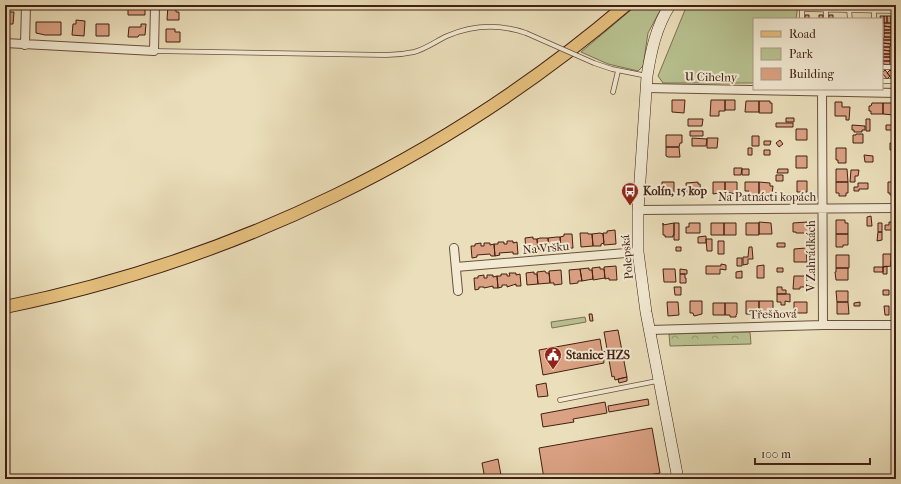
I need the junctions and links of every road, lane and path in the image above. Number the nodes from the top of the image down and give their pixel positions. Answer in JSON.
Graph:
{"nodes":[{"id":1,"x":26,"y":5,"type":"edge"},
{"id":2,"x":154,"y":5,"type":"edge"},
{"id":3,"x":626,"y":5,"type":"edge"},
{"id":4,"x":670,"y":5,"type":"edge"},
{"id":5,"x":826,"y":10,"type":"junction"},
{"id":6,"x":849,"y":10,"type":"junction"},
{"id":7,"x":874,"y":10,"type":"junction"},
{"id":8,"x":896,"y":11,"type":"edge"},
{"id":9,"x":802,"y":18,"type":"edge"},
{"id":10,"x":826,"y":18,"type":"edge"},
{"id":11,"x":850,"y":18,"type":"edge"},
{"id":12,"x":874,"y":18,"type":"edge"},
{"id":13,"x":896,"y":27,"type":"edge"},
{"id":14,"x":5,"y":43,"type":"edge"},
{"id":15,"x":25,"y":44,"type":"junction"},
{"id":16,"x":154,"y":51,"type":"junction"},
{"id":17,"x":883,"y":67,"type":"edge"},
{"id":18,"x":895,"y":67,"type":"edge"},
{"id":19,"x":618,"y":71,"type":"junction"},
{"id":20,"x":647,"y":76,"type":"junction"},
{"id":21,"x":883,"y":81,"type":"edge"},
{"id":22,"x":896,"y":81,"type":"edge"},
{"id":23,"x":646,"y":88,"type":"junction"},
{"id":24,"x":753,"y":89,"type":"edge"},
{"id":25,"x":824,"y":90,"type":"edge"},
{"id":26,"x":613,"y":92,"type":"dead end"},
{"id":27,"x":896,"y":93,"type":"edge"},
{"id":28,"x":822,"y":208,"type":"junction"},
{"id":29,"x":896,"y":208,"type":"edge"},
{"id":30,"x":638,"y":210,"type":"junction"},
{"id":31,"x":454,"y":248,"type":"dead end"},
{"id":32,"x":638,"y":252,"type":"junction"},
{"id":33,"x":456,"y":267,"type":"junction"},
{"id":34,"x":458,"y":291,"type":"dead end"},
{"id":35,"x":5,"y":308,"type":"edge"},
{"id":36,"x":823,"y":325,"type":"junction"},
{"id":37,"x":896,"y":325,"type":"edge"},
{"id":38,"x":650,"y":330,"type":"junction"},
{"id":39,"x":660,"y":381,"type":"junction"},
{"id":40,"x":560,"y":400,"type":"dead end"},
{"id":41,"x":678,"y":479,"type":"edge"}],
"edges":[{"from":1,"to":15,"type":"street"},
{"from":2,"to":16,"type":"street"},
{"from":3,"to":35,"type":"main road"},
{"from":4,"to":20,"type":"main road","name":"Polepská"},
{"from":5,"to":6,"type":"lane"},
{"from":5,"to":9,"type":"lane"},
{"from":5,"to":10,"type":"lane"},
{"from":6,"to":7,"type":"lane"},
{"from":6,"to":11,"type":"lane"},
{"from":7,"to":8,"type":"lane"},
{"from":7,"to":12,"type":"lane"},
{"from":13,"to":18,"type":"lane"},
{"from":14,"to":15,"type":"street"},
{"from":15,"to":16,"type":"street"},
{"from":16,"to":19,"type":"lane","bridge":true},
{"from":17,"to":18,"type":"lane"},
{"from":19,"to":20,"type":"lane"},
{"from":19,"to":26,"type":"lane"},
{"from":20,"to":23,"type":"main road","name":"Polepská"},
{"from":21,"to":22,"type":"lane"},
{"from":23,"to":24,"type":"street","name":"U Cihelny"},
{"from":23,"to":30,"type":"main road","name":"Polepská"},
{"from":25,"to":27,"type":"street","name":"U Cihelny"},
{"from":25,"to":28,"type":"street","name":"V Zahrádkách"},
{"from":28,"to":29,"type":"street","name":"Na Patnácti kopách"},
{"from":28,"to":30,"type":"street","name":"Na Patnácti kopách"},
{"from":28,"to":36,"type":"street","name":"V Zahrádkách"},
{"from":30,"to":32,"type":"main road","name":"Polepská"},
{"from":31,"to":33,"type":"street"},
{"from":32,"to":33,"type":"street","name":"Na Vršku"},
{"from":32,"to":38,"type":"main road","name":"Polepská"},
{"from":33,"to":34,"type":"street"},
{"from":36,"to":37,"type":"street","name":"Třešňová"},
{"from":36,"to":38,"type":"street","name":"Třešňová"},
{"from":38,"to":39,"type":"main road","name":"Polepská"},
{"from":39,"to":40,"type":"lane"},
{"from":39,"to":41,"type":"main road","name":"Polepská"}]}
